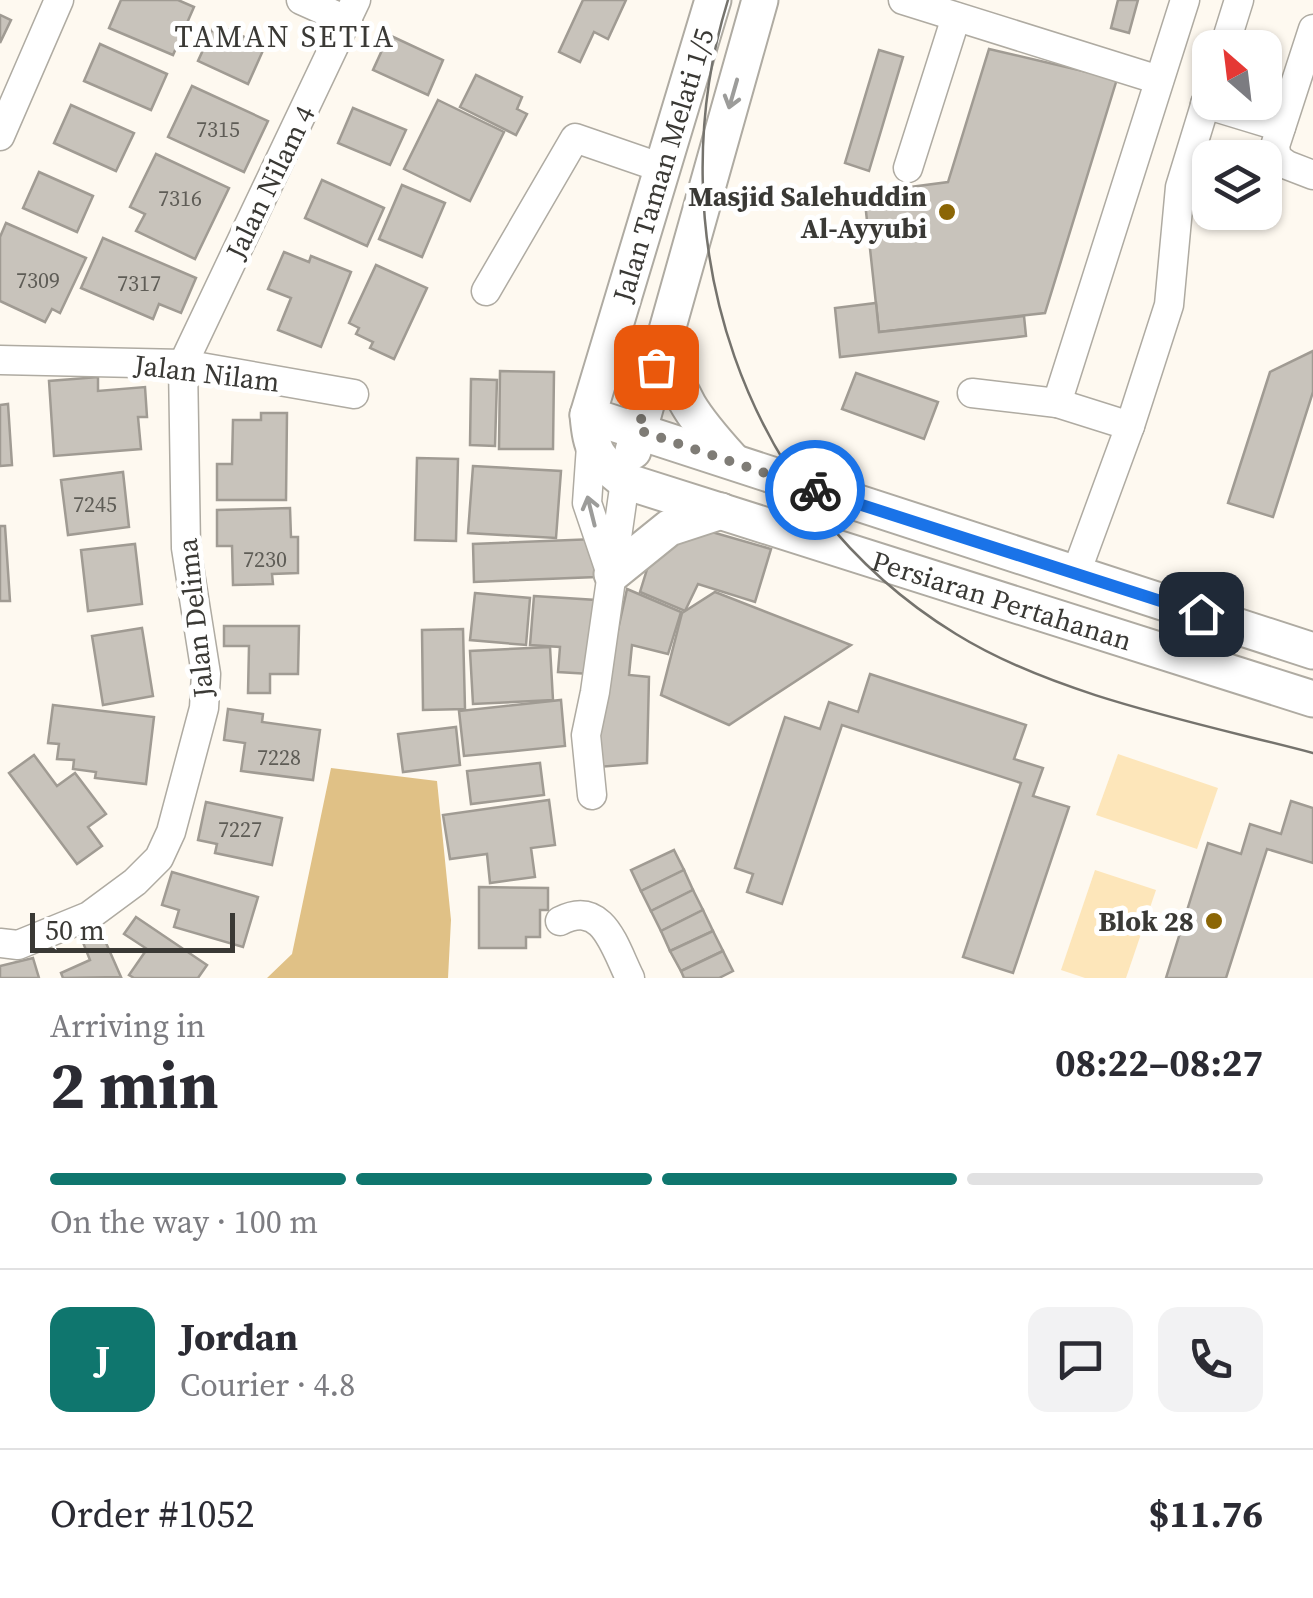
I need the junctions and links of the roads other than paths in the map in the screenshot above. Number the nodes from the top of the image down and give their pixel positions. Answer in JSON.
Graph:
{"nodes":[{"id":1,"x":59,"y":0,"type":"edge"},
{"id":2,"x":302,"y":0,"type":"edge"},
{"id":3,"x":713,"y":0,"type":"edge"},
{"id":4,"x":760,"y":0,"type":"edge"},
{"id":5,"x":903,"y":0,"type":"edge"},
{"id":6,"x":1185,"y":0,"type":"edge"},
{"id":7,"x":1239,"y":0,"type":"edge"},
{"id":8,"x":352,"y":11,"type":"edge"},
{"id":9,"x":956,"y":17,"type":"junction"},
{"id":10,"x":1313,"y":29,"type":"edge"},
{"id":11,"x":1230,"y":30,"type":"edge"},
{"id":12,"x":1160,"y":80,"type":"junction"},
{"id":13,"x":1201,"y":120,"type":"edge"},
{"id":14,"x":1264,"y":120,"type":"edge"},
{"id":15,"x":1280,"y":127,"type":"junction"},
{"id":16,"x":0,"y":136,"type":"edge"},
{"id":17,"x":662,"y":168,"type":"junction"},
{"id":18,"x":908,"y":168,"type":"dead end"},
{"id":19,"x":1313,"y":175,"type":"edge"},
{"id":20,"x":486,"y":291,"type":"dead end"},
{"id":21,"x":665,"y":335,"type":"junction"},
{"id":22,"x":0,"y":360,"type":"edge"},
{"id":23,"x":183,"y":364,"type":"junction"},
{"id":24,"x":354,"y":394,"type":"dead end"},
{"id":25,"x":972,"y":394,"type":"dead end"},
{"id":26,"x":1057,"y":403,"type":"junction"},
{"id":27,"x":1130,"y":426,"type":"junction"},
{"id":28,"x":589,"y":430,"type":"junction"},
{"id":29,"x":638,"y":430,"type":"junction"},
{"id":30,"x":732,"y":461,"type":"junction"},
{"id":31,"x":625,"y":481,"type":"junction"},
{"id":32,"x":720,"y":511,"type":"junction"},
{"id":33,"x":1076,"y":573,"type":"junction"},
{"id":34,"x":612,"y":574,"type":"junction"},
{"id":35,"x":1313,"y":651,"type":"edge"},
{"id":36,"x":1313,"y":699,"type":"edge"},
{"id":37,"x":592,"y":795,"type":"dead end"},
{"id":38,"x":560,"y":921,"type":"dead end"},
{"id":39,"x":0,"y":943,"type":"edge"},
{"id":40,"x":630,"y":978,"type":"edge"}],
"edges":[{"from":1,"to":16,"type":"street"},
{"from":2,"to":8,"type":"street"},
{"from":3,"to":17,"type":"main road","name":"Jalan Taman Melati 1/5"},
{"from":4,"to":21,"type":"main road","name":"Jalan Taman Melati 1/5","one_way":true},
{"from":5,"to":9,"type":"street"},
{"from":6,"to":12,"type":"street"},
{"from":7,"to":11,"type":"street"},
{"from":8,"to":23,"type":"street","name":"Jalan Nilam 4"},
{"from":9,"to":12,"type":"street"},
{"from":9,"to":18,"type":"street"},
{"from":10,"to":15,"type":"street"},
{"from":12,"to":26,"type":"street"},
{"from":13,"to":27,"type":"street"},
{"from":14,"to":15,"type":"street"},
{"from":15,"to":19,"type":"street"},
{"from":17,"to":20,"type":"street"},
{"from":17,"to":28,"type":"main road","name":"Jalan Taman Melati 1/5"},
{"from":21,"to":29,"type":"main road","name":"Jalan Taman Melati 1/5"},
{"from":21,"to":30,"type":"main road"},
{"from":22,"to":23,"type":"street","name":"Jalan Nilam"},
{"from":23,"to":24,"type":"street","name":"Jalan Nilam"},
{"from":23,"to":39,"type":"street","name":"Jalan Delima"},
{"from":25,"to":26,"type":"street"},
{"from":26,"to":27,"type":"street"},
{"from":27,"to":33,"type":"street"},
{"from":28,"to":29,"type":"main road","name":"Persiaran Pertahanan"},
{"from":28,"to":31,"type":"main road","name":"Persiaran Pertahanan"},
{"from":34,"to":28,"type":"street","one_way":true},
{"from":29,"to":30,"type":"main road","name":"Persiaran Pertahanan"},
{"from":29,"to":31,"type":"main road","name":"Jalan Taman Melati 1/5"},
{"from":30,"to":33,"type":"main road","name":"Persiaran Pertahanan"},
{"from":31,"to":32,"type":"main road","name":"Persiaran Pertahanan"},
{"from":31,"to":34,"type":"street"},
{"from":32,"to":34,"type":"main road"},
{"from":32,"to":36,"type":"main road","name":"Persiaran Pertahanan"},
{"from":33,"to":35,"type":"main road","name":"Persiaran Pertahanan"},
{"from":34,"to":37,"type":"street"},
{"from":38,"to":40,"type":"street"}]}
